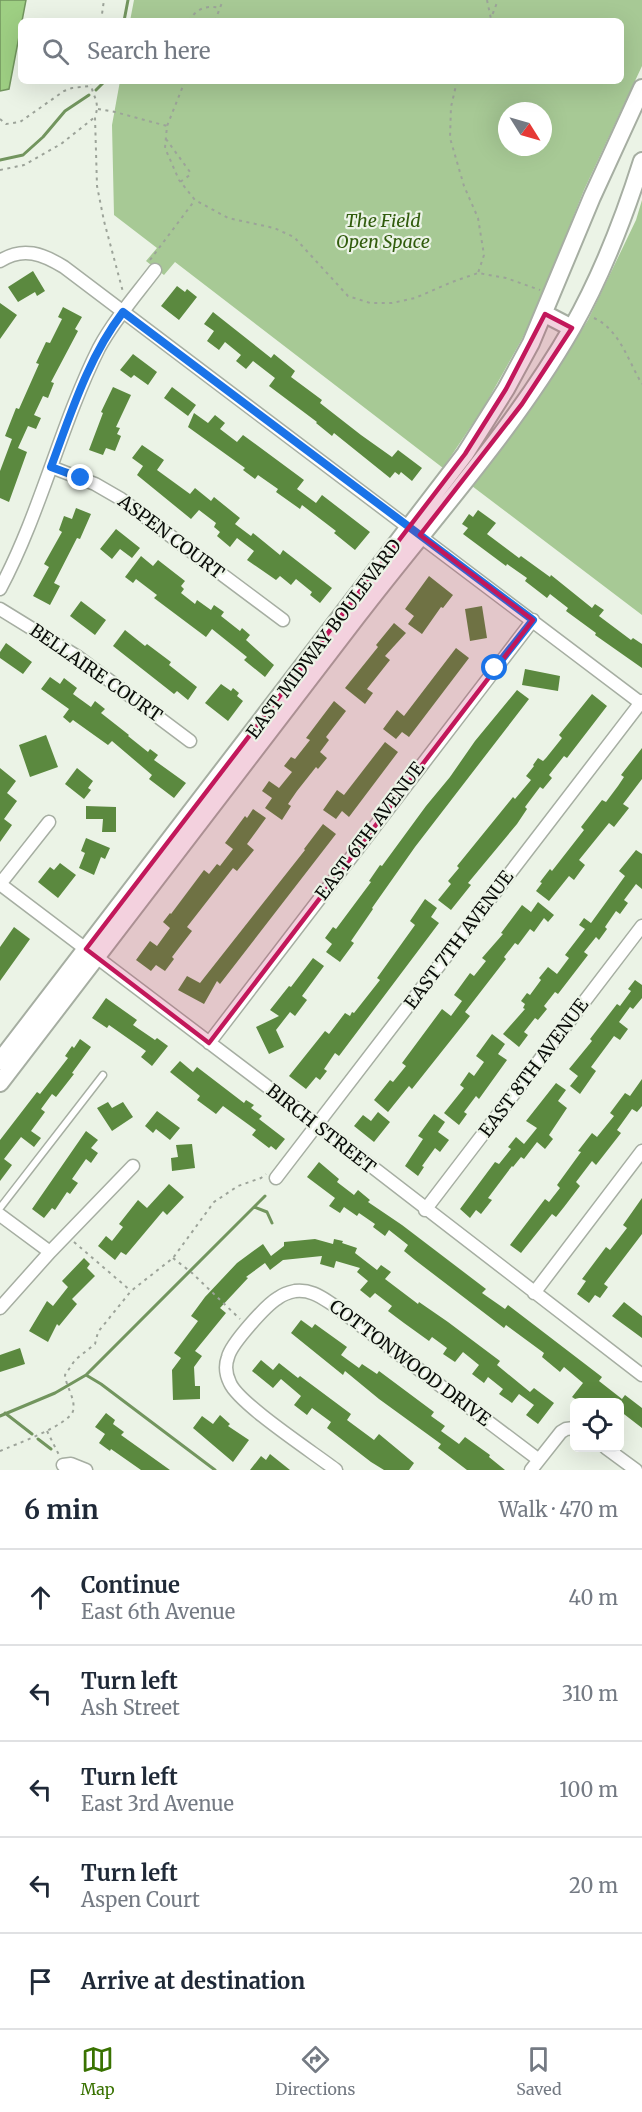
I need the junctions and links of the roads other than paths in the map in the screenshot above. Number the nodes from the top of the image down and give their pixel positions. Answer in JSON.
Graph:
{"nodes":[{"id":1,"x":642,"y":88,"type":"edge"},
{"id":2,"x":642,"y":161,"type":"edge"},
{"id":3,"x":0,"y":261,"type":"edge"},
{"id":4,"x":152,"y":265,"type":"road end"},
{"id":5,"x":123,"y":312,"type":"junction"},
{"id":6,"x":545,"y":314,"type":"junction"},
{"id":7,"x":572,"y":328,"type":"junction"},
{"id":8,"x":51,"y":467,"type":"junction"},
{"id":9,"x":415,"y":531,"type":"junction"},
{"id":10,"x":0,"y":590,"type":"edge"},
{"id":11,"x":0,"y":609,"type":"edge"},
{"id":12,"x":533,"y":620,"type":"junction"},
{"id":13,"x":284,"y":621,"type":"dead end"},
{"id":14,"x":642,"y":702,"type":"edge"},
{"id":15,"x":190,"y":741,"type":"dead end"},
{"id":16,"x":49,"y":822,"type":"dead end"},
{"id":17,"x":0,"y":884,"type":"edge"},
{"id":18,"x":642,"y":926,"type":"edge"},
{"id":19,"x":91,"y":953,"type":"junction"},
{"id":20,"x":209,"y":1043,"type":"junction"},
{"id":21,"x":0,"y":1061,"type":"edge"},
{"id":22,"x":103,"y":1075,"type":"dead end"},
{"id":23,"x":0,"y":1083,"type":"edge"},
{"id":24,"x":318,"y":1125,"type":"junction"},
{"id":25,"x":642,"y":1151,"type":"edge"},
{"id":26,"x":133,"y":1166,"type":"dead end"},
{"id":27,"x":276,"y":1179,"type":"road end"},
{"id":28,"x":0,"y":1208,"type":"edge"},
{"id":29,"x":425,"y":1210,"type":"junction"},
{"id":30,"x":0,"y":1215,"type":"edge"},
{"id":31,"x":50,"y":1252,"type":"junction"},
{"id":32,"x":534,"y":1293,"type":"junction"},
{"id":33,"x":0,"y":1308,"type":"edge"},
{"id":34,"x":642,"y":1375,"type":"edge"},
{"id":35,"x":570,"y":1428,"type":"edge"},
{"id":36,"x":611,"y":1452,"type":"edge"},
{"id":37,"x":63,"y":1465,"type":"road end"},
{"id":38,"x":535,"y":1465,"type":"edge"},
{"id":39,"x":86,"y":1470,"type":"edge"},
{"id":40,"x":336,"y":1470,"type":"edge"},
{"id":41,"x":636,"y":1470,"type":"edge"}],
"edges":[{"from":1,"to":6,"type":"main road","name":"EAST MIDWAY BOULEVARD"},
{"from":2,"to":7,"type":"main road","name":"EAST MIDWAY BOULEVARD"},
{"from":3,"to":5,"type":"street"},
{"from":4,"to":5,"type":"street"},
{"from":5,"to":8,"type":"street"},
{"from":5,"to":9,"type":"street"},
{"from":6,"to":7,"type":"main road"},
{"from":6,"to":9,"type":"main road","name":"EAST MIDWAY BOULEVARD"},
{"from":7,"to":9,"type":"main road","name":"EAST MIDWAY BOULEVARD"},
{"from":8,"to":10,"type":"street"},
{"from":8,"to":13,"type":"street","name":"ASPEN COURT"},
{"from":9,"to":12,"type":"street"},
{"from":9,"to":19,"type":"main road","name":"EAST MIDWAY BOULEVARD"},
{"from":11,"to":15,"type":"street","name":"BELLAIRE COURT"},
{"from":12,"to":14,"type":"street"},
{"from":12,"to":20,"type":"street","name":"EAST 6TH AVENUE"},
{"from":14,"to":24,"type":"street","name":"EAST 7TH AVENUE"},
{"from":16,"to":17,"type":"street"},
{"from":17,"to":19,"type":"street","name":"BIRCH STREET"},
{"from":18,"to":29,"type":"street","name":"EAST 8TH AVENUE"},
{"from":19,"to":20,"type":"street","name":"BIRCH STREET"},
{"from":19,"to":21,"type":"main road","name":"EAST MIDWAY BOULEVARD"},
{"from":19,"to":23,"type":"main road","name":"EAST MIDWAY BOULEVARD"},
{"from":20,"to":24,"type":"street","name":"BIRCH STREET"},
{"from":22,"to":28,"type":"lane"},
{"from":24,"to":27,"type":"street","name":"EAST 7TH AVENUE"},
{"from":24,"to":29,"type":"street","name":"BIRCH STREET"},
{"from":25,"to":32,"type":"street"},
{"from":26,"to":31,"type":"street"},
{"from":29,"to":32,"type":"street","name":"BIRCH STREET"},
{"from":30,"to":31,"type":"street"},
{"from":31,"to":33,"type":"street"},
{"from":32,"to":34,"type":"street","name":"BIRCH STREET"},
{"from":35,"to":38,"type":"street"},
{"from":36,"to":41,"type":"street"},
{"from":37,"to":39,"type":"street"},
{"from":38,"to":40,"type":"street","name":"COTTONWOOD DRIVE"}]}
